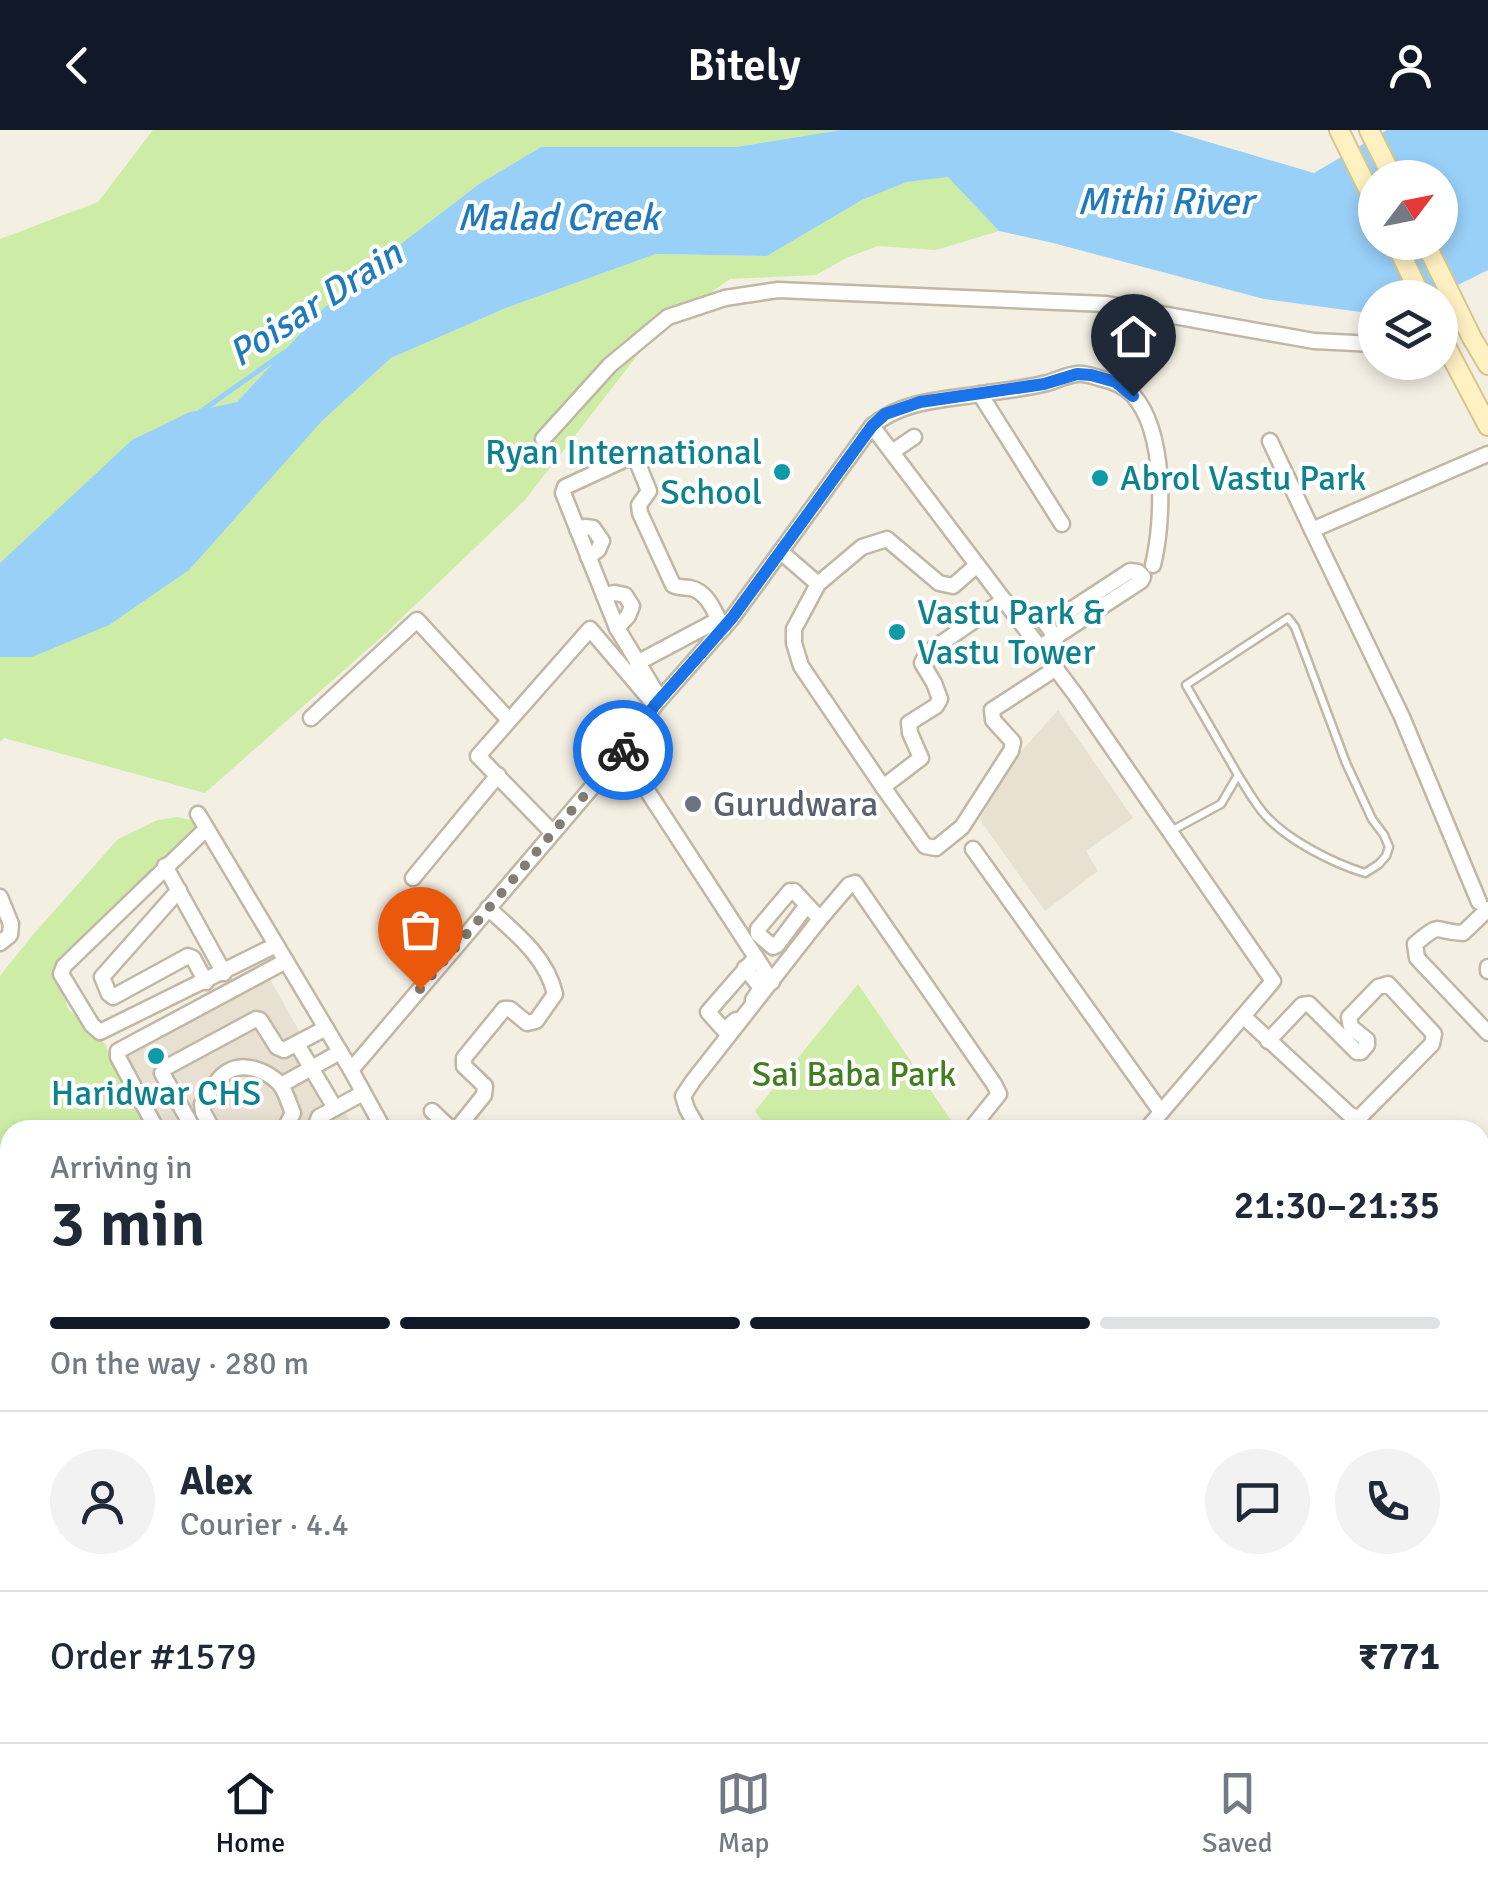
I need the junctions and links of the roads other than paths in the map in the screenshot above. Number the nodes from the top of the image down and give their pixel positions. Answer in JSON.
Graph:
{"nodes":[{"id":1,"x":1339,"y":130,"type":"edge"},
{"id":2,"x":1369,"y":130,"type":"edge"},
{"id":3,"x":1383,"y":160,"type":"edge"},
{"id":4,"x":1358,"y":169,"type":"edge"},
{"id":5,"x":1434,"y":260,"type":"edge"},
{"id":6,"x":1358,"y":343,"type":"edge"},
{"id":7,"x":1487,"y":367,"type":"edge"},
{"id":8,"x":1458,"y":372,"type":"edge"},
{"id":9,"x":980,"y":394,"type":"junction"},
{"id":10,"x":872,"y":426,"type":"junction"},
{"id":11,"x":1488,"y":426,"type":"edge"},
{"id":12,"x":914,"y":437,"type":"dead end"},
{"id":13,"x":543,"y":439,"type":"dead end"},
{"id":14,"x":1270,"y":441,"type":"dead end"},
{"id":15,"x":892,"y":452,"type":"junction"},
{"id":16,"x":1488,"y":454,"type":"edge"},
{"id":17,"x":1062,"y":524,"type":"dead end"},
{"id":18,"x":1312,"y":530,"type":"junction"},
{"id":19,"x":781,"y":552,"type":"junction"},
{"id":20,"x":1153,"y":565,"type":"dead end"},
{"id":21,"x":978,"y":566,"type":"junction"},
{"id":22,"x":818,"y":584,"type":"junction"},
{"id":23,"x":604,"y":595,"type":"junction"},
{"id":24,"x":1004,"y":600,"type":"junction"},
{"id":25,"x":1069,"y":610,"type":"dead end"},
{"id":26,"x":721,"y":624,"type":"junction"},
{"id":27,"x":617,"y":628,"type":"junction"},
{"id":28,"x":1025,"y":628,"type":"junction"},
{"id":29,"x":1056,"y":638,"type":"junction"},
{"id":30,"x":1040,"y":647,"type":"junction"},
{"id":31,"x":637,"y":663,"type":"junction"},
{"id":32,"x":1054,"y":669,"type":"junction"},
{"id":33,"x":658,"y":702,"type":"junction"},
{"id":34,"x":311,"y":718,"type":"dead end"},
{"id":35,"x":508,"y":719,"type":"junction"},
{"id":36,"x":622,"y":752,"type":"junction"},
{"id":37,"x":498,"y":775,"type":"junction"},
{"id":38,"x":1238,"y":776,"type":"junction"},
{"id":39,"x":883,"y":787,"type":"junction"},
{"id":40,"x":198,"y":814,"type":"dead end"},
{"id":41,"x":206,"y":829,"type":"junction"},
{"id":42,"x":1170,"y":831,"type":"junction"},
{"id":43,"x":552,"y":832,"type":"junction"},
{"id":44,"x":973,"y":849,"type":"dead end"},
{"id":45,"x":166,"y":866,"type":"junction"},
{"id":46,"x":413,"y":878,"type":"dead end"},
{"id":47,"x":178,"y":890,"type":"junction"},
{"id":48,"x":0,"y":897,"type":"edge"},
{"id":49,"x":807,"y":905,"type":"junction"},
{"id":50,"x":1483,"y":906,"type":"edge"},
{"id":51,"x":488,"y":908,"type":"junction"},
{"id":52,"x":820,"y":919,"type":"junction"},
{"id":53,"x":0,"y":943,"type":"edge"},
{"id":54,"x":777,"y":944,"type":"junction"},
{"id":55,"x":276,"y":946,"type":"junction"},
{"id":56,"x":794,"y":953,"type":"junction"},
{"id":57,"x":286,"y":960,"type":"junction"},
{"id":58,"x":753,"y":963,"type":"junction"},
{"id":59,"x":224,"y":973,"type":"junction"},
{"id":60,"x":206,"y":982,"type":"junction"},
{"id":61,"x":772,"y":982,"type":"junction"},
{"id":62,"x":746,"y":1011,"type":"junction"},
{"id":63,"x":1243,"y":1016,"type":"junction"},
{"id":64,"x":326,"y":1028,"type":"junction"},
{"id":65,"x":1488,"y":1033,"type":"edge"},
{"id":66,"x":1268,"y":1040,"type":"junction"},
{"id":67,"x":296,"y":1044,"type":"junction"},
{"id":68,"x":340,"y":1052,"type":"junction"},
{"id":69,"x":311,"y":1068,"type":"junction"},
{"id":70,"x":351,"y":1070,"type":"junction"},
{"id":71,"x":281,"y":1085,"type":"junction"},
{"id":72,"x":364,"y":1092,"type":"junction"},
{"id":73,"x":202,"y":1104,"type":"junction"},
{"id":74,"x":335,"y":1108,"type":"junction"},
{"id":75,"x":432,"y":1110,"type":"dead end"},
{"id":76,"x":184,"y":1112,"type":"junction"},
{"id":77,"x":1161,"y":1112,"type":"junction"},
{"id":78,"x":152,"y":1120,"type":"edge"},
{"id":79,"x":188,"y":1120,"type":"edge"},
{"id":80,"x":207,"y":1120,"type":"edge"},
{"id":81,"x":289,"y":1120,"type":"edge"},
{"id":82,"x":318,"y":1120,"type":"edge"},
{"id":83,"x":379,"y":1120,"type":"edge"},
{"id":84,"x":443,"y":1120,"type":"edge"},
{"id":85,"x":462,"y":1120,"type":"edge"},
{"id":86,"x":693,"y":1120,"type":"edge"},
{"id":87,"x":978,"y":1120,"type":"edge"},
{"id":88,"x":1154,"y":1120,"type":"edge"}],
"edges":[{"from":1,"to":4,"type":"main road"},
{"from":2,"to":3,"type":"main road"},
{"from":5,"to":7,"type":"main road"},
{"from":6,"to":13,"type":"street"},
{"from":8,"to":11,"type":"main road"},
{"from":9,"to":10,"type":"street"},
{"from":9,"to":17,"type":"street"},
{"from":9,"to":20,"type":"street"},
{"from":10,"to":15,"type":"street"},
{"from":10,"to":19,"type":"street"},
{"from":12,"to":15,"type":"street"},
{"from":14,"to":18,"type":"street"},
{"from":15,"to":21,"type":"street"},
{"from":16,"to":18,"type":"street"},
{"from":18,"to":50,"type":"street"},
{"from":19,"to":22,"type":"street"},
{"from":19,"to":26,"type":"street"},
{"from":21,"to":22,"type":"street"},
{"from":21,"to":24,"type":"street"},
{"from":22,"to":39,"type":"street"},
{"from":23,"to":26,"type":"street"},
{"from":23,"to":27,"type":"street"},
{"from":23,"to":27,"type":"street"},
{"from":24,"to":28,"type":"street"},
{"from":24,"to":39,"type":"street"},
{"from":25,"to":29,"type":"street"},
{"from":26,"to":31,"type":"street"},
{"from":26,"to":33,"type":"street"},
{"from":27,"to":31,"type":"street"},
{"from":28,"to":29,"type":"street"},
{"from":28,"to":30,"type":"street"},
{"from":29,"to":30,"type":"street"},
{"from":30,"to":32,"type":"street"},
{"from":31,"to":33,"type":"street"},
{"from":32,"to":39,"type":"street"},
{"from":32,"to":42,"type":"street"},
{"from":33,"to":35,"type":"street"},
{"from":33,"to":36,"type":"street"},
{"from":34,"to":35,"type":"street"},
{"from":35,"to":37,"type":"street"},
{"from":36,"to":43,"type":"street"},
{"from":36,"to":58,"type":"street"},
{"from":37,"to":43,"type":"street"},
{"from":37,"to":46,"type":"street"},
{"from":38,"to":38,"type":"lane"},
{"from":38,"to":42,"type":"lane"},
{"from":40,"to":41,"type":"street"},
{"from":41,"to":45,"type":"street"},
{"from":41,"to":55,"type":"street"},
{"from":42,"to":63,"type":"street"},
{"from":43,"to":51,"type":"street"},
{"from":44,"to":77,"type":"street"},
{"from":45,"to":47,"type":"street"},
{"from":45,"to":60,"type":"street"},
{"from":47,"to":59,"type":"street"},
{"from":47,"to":60,"type":"street"},
{"from":48,"to":53,"type":"street"},
{"from":49,"to":52,"type":"street"},
{"from":49,"to":54,"type":"street"},
{"from":49,"to":54,"type":"street"},
{"from":50,"to":65,"type":"street"},
{"from":51,"to":70,"type":"street"},
{"from":51,"to":85,"type":"street"},
{"from":52,"to":56,"type":"street"},
{"from":52,"to":87,"type":"street"},
{"from":54,"to":56,"type":"street"},
{"from":54,"to":58,"type":"street"},
{"from":55,"to":57,"type":"street"},
{"from":55,"to":59,"type":"street"},
{"from":56,"to":61,"type":"street"},
{"from":57,"to":64,"type":"street"},
{"from":57,"to":78,"type":"street"},
{"from":58,"to":61,"type":"street"},
{"from":58,"to":62,"type":"street"},
{"from":58,"to":62,"type":"street"},
{"from":59,"to":60,"type":"street"},
{"from":61,"to":62,"type":"street"},
{"from":62,"to":86,"type":"street"},
{"from":63,"to":66,"type":"street"},
{"from":63,"to":77,"type":"street"},
{"from":64,"to":67,"type":"street"},
{"from":64,"to":68,"type":"street"},
{"from":66,"to":66,"type":"street"},
{"from":67,"to":69,"type":"street"},
{"from":67,"to":76,"type":"street"},
{"from":68,"to":69,"type":"street"},
{"from":68,"to":70,"type":"street"},
{"from":69,"to":71,"type":"street"},
{"from":69,"to":74,"type":"street"},
{"from":70,"to":72,"type":"street"},
{"from":71,"to":73,"type":"street"},
{"from":71,"to":81,"type":"street"},
{"from":72,"to":74,"type":"street"},
{"from":72,"to":83,"type":"street"},
{"from":73,"to":76,"type":"street"},
{"from":73,"to":80,"type":"street"},
{"from":74,"to":82,"type":"street"},
{"from":75,"to":84,"type":"street"},
{"from":76,"to":79,"type":"street"},
{"from":77,"to":88,"type":"street"}]}
